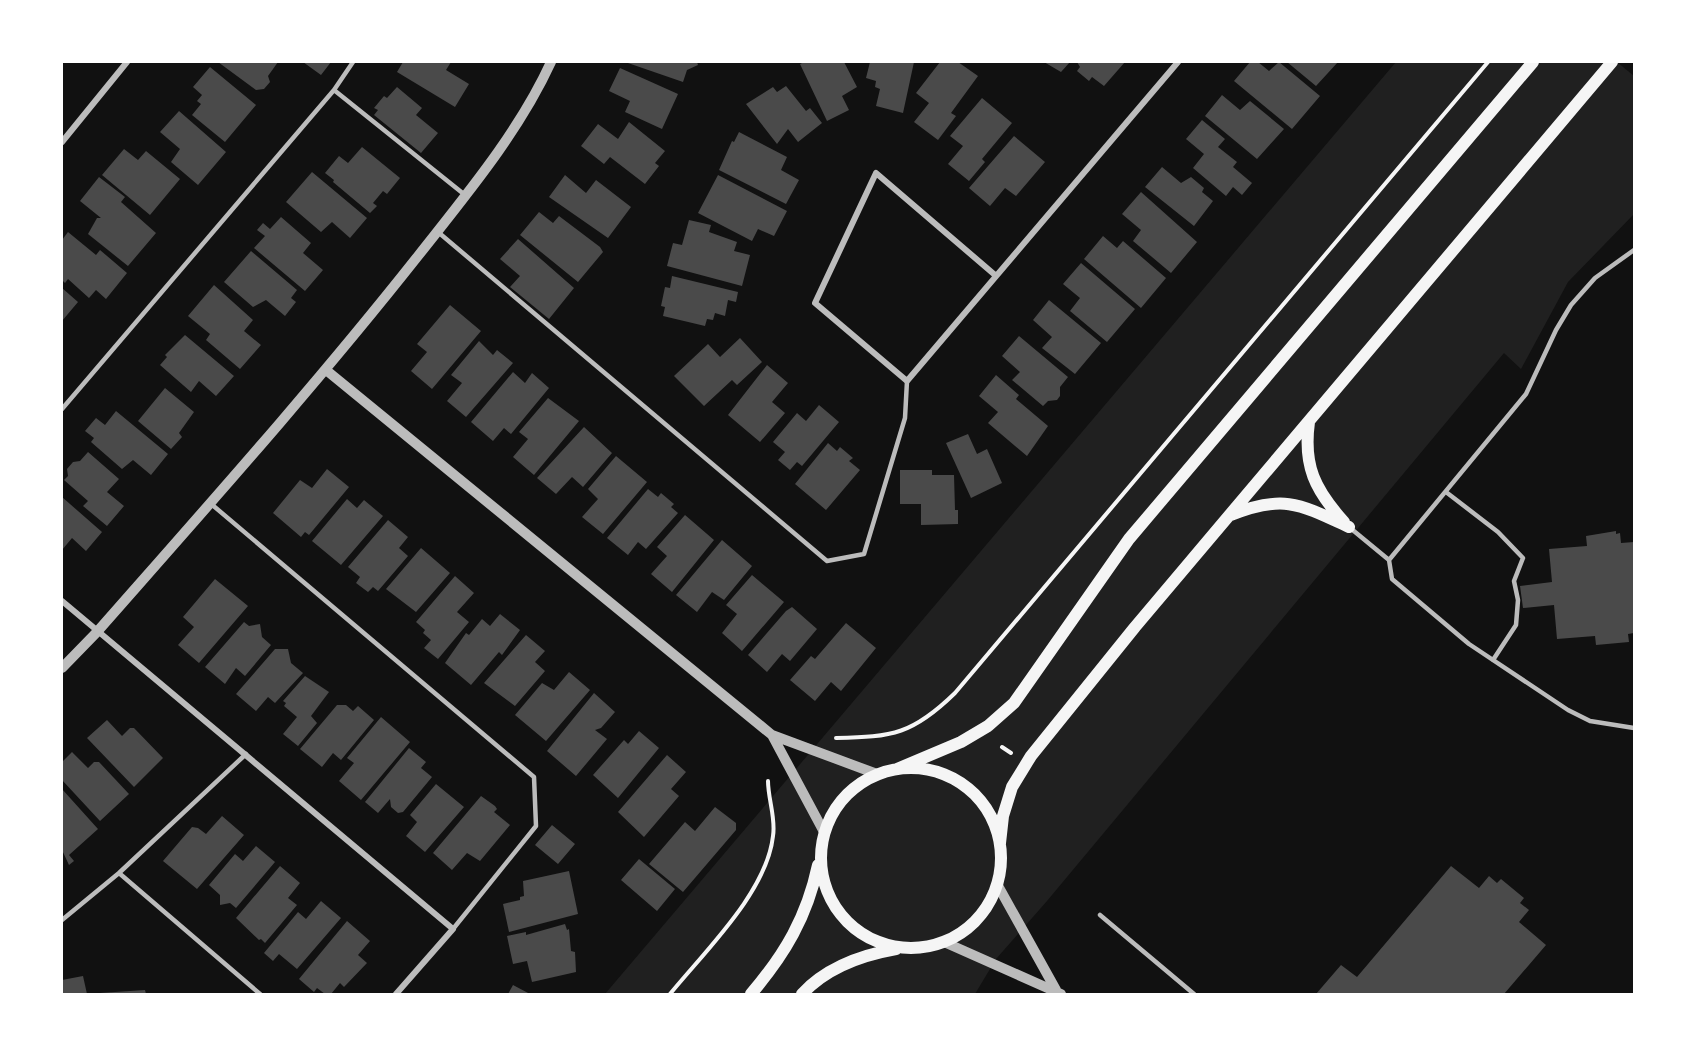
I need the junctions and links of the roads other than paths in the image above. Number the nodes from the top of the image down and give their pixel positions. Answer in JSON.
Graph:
{"nodes":[{"id":1,"x":127,"y":62,"type":"edge"},
{"id":2,"x":353,"y":62,"type":"edge"},
{"id":3,"x":551,"y":62,"type":"edge"},
{"id":4,"x":1178,"y":62,"type":"edge"},
{"id":5,"x":1533,"y":62,"type":"edge"},
{"id":6,"x":1612,"y":62,"type":"edge"},
{"id":7,"x":334,"y":90,"type":"junction"},
{"id":8,"x":62,"y":142,"type":"edge"},
{"id":9,"x":466,"y":195,"type":"junction"},
{"id":10,"x":437,"y":232,"type":"junction"},
{"id":11,"x":1635,"y":250,"type":"edge"},
{"id":12,"x":995,"y":275,"type":"junction"},
{"id":13,"x":326,"y":370,"type":"junction"},
{"id":14,"x":907,"y":381,"type":"junction"},
{"id":15,"x":62,"y":409,"type":"edge"},
{"id":16,"x":1309,"y":421,"type":"junction"},
{"id":17,"x":1446,"y":492,"type":"junction"},
{"id":18,"x":210,"y":503,"type":"junction"},
{"id":19,"x":1230,"y":515,"type":"junction"},
{"id":20,"x":1348,"y":527,"type":"junction"},
{"id":21,"x":1389,"y":560,"type":"junction"},
{"id":22,"x":62,"y":601,"type":"edge"},
{"id":23,"x":97,"y":632,"type":"junction"},
{"id":24,"x":1492,"y":660,"type":"junction"},
{"id":25,"x":62,"y":668,"type":"edge"},
{"id":26,"x":1635,"y":728,"type":"edge"},
{"id":27,"x":772,"y":735,"type":"junction"},
{"id":28,"x":246,"y":754,"type":"junction"},
{"id":29,"x":897,"y":769,"type":"junction"},
{"id":30,"x":877,"y":774,"type":"junction"},
{"id":31,"x":824,"y":832,"type":"junction"},
{"id":32,"x":1000,"y":843,"type":"junction"},
{"id":33,"x":821,"y":852,"type":"junction"},
{"id":34,"x":119,"y":873,"type":"junction"},
{"id":35,"x":997,"y":884,"type":"junction"},
{"id":36,"x":1100,"y":915,"type":"dead end"},
{"id":37,"x":62,"y":920,"type":"edge"},
{"id":38,"x":453,"y":929,"type":"junction"},
{"id":39,"x":944,"y":942,"type":"junction"},
{"id":40,"x":904,"y":948,"type":"junction"},
{"id":41,"x":1058,"y":992,"type":"edge"},
{"id":42,"x":260,"y":994,"type":"edge"},
{"id":43,"x":396,"y":994,"type":"edge"},
{"id":44,"x":751,"y":994,"type":"edge"},
{"id":45,"x":802,"y":994,"type":"edge"},
{"id":46,"x":1194,"y":994,"type":"edge"}],
"edges":[{"from":1,"to":8,"type":"street"},
{"from":2,"to":7,"type":"lane"},
{"from":3,"to":9,"type":"street"},
{"from":4,"to":12,"type":"street"},
{"from":5,"to":29,"type":"main road"},
{"from":6,"to":16,"type":"main road"},
{"from":7,"to":9,"type":"lane"},
{"from":7,"to":15,"type":"lane"},
{"from":9,"to":10,"type":"street"},
{"from":10,"to":13,"type":"street"},
{"from":10,"to":14,"type":"lane"},
{"from":11,"to":17,"type":"lane"},
{"from":12,"to":14,"type":"street"},
{"from":12,"to":14,"type":"street"},
{"from":13,"to":18,"type":"street"},
{"from":13,"to":27,"type":"street"},
{"from":16,"to":19,"type":"main road"},
{"from":16,"to":20,"type":"main road"},
{"from":17,"to":21,"type":"lane"},
{"from":17,"to":24,"type":"lane"},
{"from":18,"to":23,"type":"street"},
{"from":18,"to":38,"type":"lane"},
{"from":19,"to":20,"type":"main road"},
{"from":19,"to":32,"type":"main road"},
{"from":20,"to":21,"type":"lane"},
{"from":21,"to":24,"type":"lane"},
{"from":22,"to":23,"type":"street"},
{"from":23,"to":25,"type":"street"},
{"from":23,"to":28,"type":"street"},
{"from":24,"to":26,"type":"lane"},
{"from":27,"to":30,"type":"street"},
{"from":27,"to":31,"type":"street"},
{"from":28,"to":34,"type":"lane"},
{"from":28,"to":38,"type":"street"},
{"from":29,"to":30,"type":"main road"},
{"from":29,"to":32,"type":"main road"},
{"from":30,"to":31,"type":"main road"},
{"from":31,"to":33,"type":"main road"},
{"from":32,"to":35,"type":"main road"},
{"from":33,"to":40,"type":"main road"},
{"from":33,"to":44,"type":"main road"},
{"from":34,"to":37,"type":"lane"},
{"from":34,"to":42,"type":"lane"},
{"from":35,"to":39,"type":"main road"},
{"from":35,"to":41,"type":"street"},
{"from":36,"to":46,"type":"lane"},
{"from":38,"to":43,"type":"street"},
{"from":39,"to":40,"type":"main road"},
{"from":39,"to":41,"type":"street"},
{"from":40,"to":45,"type":"main road"}]}
